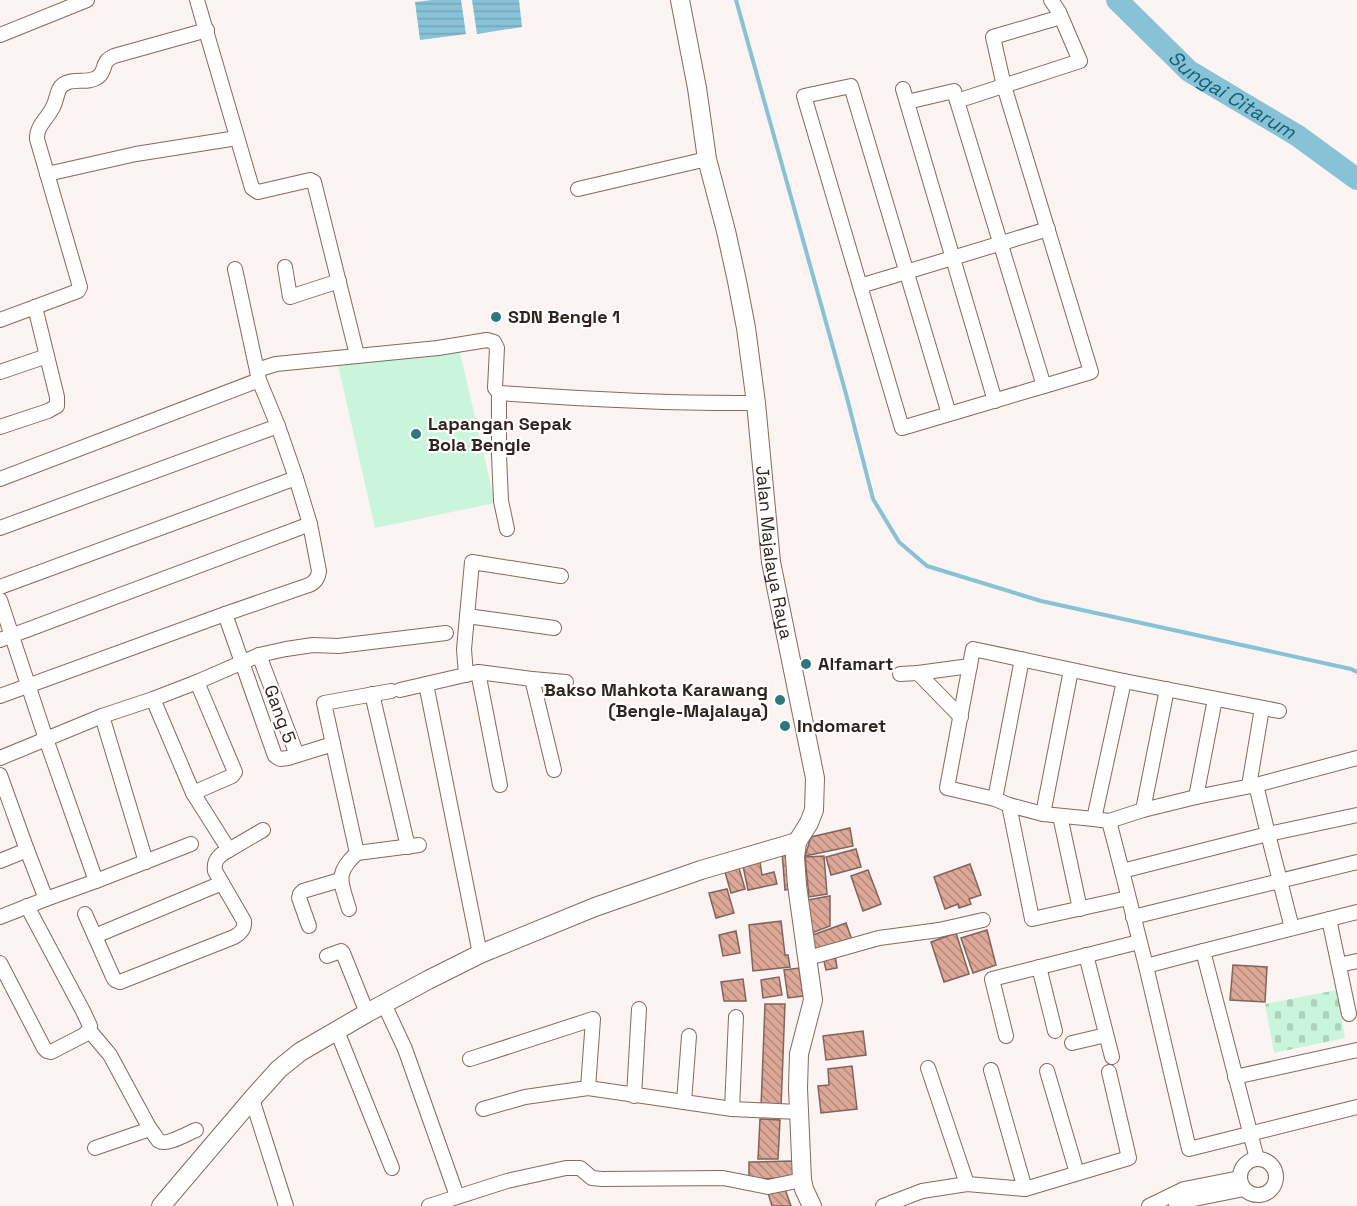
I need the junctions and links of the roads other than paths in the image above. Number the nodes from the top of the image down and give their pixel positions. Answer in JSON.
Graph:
{"nodes":[{"id":1,"x":87,"y":0,"type":"edge"},
{"id":2,"x":197,"y":0,"type":"edge"},
{"id":3,"x":680,"y":0,"type":"edge"},
{"id":4,"x":1051,"y":0,"type":"edge"},
{"id":5,"x":1061,"y":17,"type":"junction"},
{"id":6,"x":207,"y":30,"type":"junction"},
{"id":7,"x":0,"y":35,"type":"edge"},
{"id":8,"x":1004,"y":86,"type":"junction"},
{"id":9,"x":957,"y":101,"type":"junction"},
{"id":10,"x":237,"y":138,"type":"junction"},
{"id":11,"x":707,"y":159,"type":"junction"},
{"id":12,"x":47,"y":174,"type":"junction"},
{"id":13,"x":578,"y":189,"type":"dead end"},
{"id":14,"x":1048,"y":229,"type":"junction"},
{"id":15,"x":1000,"y":244,"type":"junction"},
{"id":16,"x":953,"y":258,"type":"junction"},
{"id":17,"x":285,"y":267,"type":"dead end"},
{"id":18,"x":235,"y":269,"type":"dead end"},
{"id":19,"x":907,"y":272,"type":"junction"},
{"id":20,"x":339,"y":281,"type":"junction"},
{"id":21,"x":860,"y":286,"type":"junction"},
{"id":22,"x":34,"y":307,"type":"junction"},
{"id":23,"x":0,"y":320,"type":"edge"},
{"id":24,"x":357,"y":355,"type":"junction"},
{"id":25,"x":46,"y":356,"type":"junction"},
{"id":26,"x":0,"y":372,"type":"edge"},
{"id":27,"x":258,"y":375,"type":"junction"},
{"id":28,"x":1044,"y":386,"type":"junction"},
{"id":29,"x":499,"y":393,"type":"junction"},
{"id":30,"x":995,"y":400,"type":"junction"},
{"id":31,"x":756,"y":403,"type":"junction"},
{"id":32,"x":950,"y":414,"type":"junction"},
{"id":33,"x":278,"y":426,"type":"junction"},
{"id":34,"x":0,"y":427,"type":"edge"},
{"id":35,"x":0,"y":478,"type":"edge"},
{"id":36,"x":296,"y":478,"type":"junction"},
{"id":37,"x":310,"y":524,"type":"junction"},
{"id":38,"x":0,"y":528,"type":"edge"},
{"id":39,"x":507,"y":529,"type":"dead end"},
{"id":40,"x":561,"y":576,"type":"dead end"},
{"id":41,"x":0,"y":587,"type":"edge"},
{"id":42,"x":0,"y":600,"type":"edge"},
{"id":43,"x":225,"y":614,"type":"junction"},
{"id":44,"x":467,"y":616,"type":"junction"},
{"id":45,"x":554,"y":628,"type":"dead end"},
{"id":46,"x":446,"y":633,"type":"dead end"},
{"id":47,"x":6,"y":638,"type":"edge"},
{"id":48,"x":259,"y":655,"type":"junction"},
{"id":49,"x":1022,"y":659,"type":"junction"},
{"id":50,"x":242,"y":662,"type":"junction"},
{"id":51,"x":970,"y":666,"type":"junction"},
{"id":52,"x":1071,"y":670,"type":"junction"},
{"id":53,"x":472,"y":673,"type":"junction"},
{"id":54,"x":918,"y":673,"type":"junction"},
{"id":55,"x":900,"y":674,"type":"dead end"},
{"id":56,"x":532,"y":679,"type":"junction"},
{"id":57,"x":1124,"y":681,"type":"junction"},
{"id":58,"x":197,"y":682,"type":"junction"},
{"id":59,"x":566,"y":682,"type":"dead end"},
{"id":60,"x":426,"y":684,"type":"junction"},
{"id":61,"x":29,"y":685,"type":"junction"},
{"id":62,"x":1167,"y":689,"type":"junction"},
{"id":63,"x":372,"y":694,"type":"junction"},
{"id":64,"x":0,"y":696,"type":"edge"},
{"id":65,"x":153,"y":699,"type":"junction"},
{"id":66,"x":1215,"y":699,"type":"junction"},
{"id":67,"x":1262,"y":708,"type":"junction"},
{"id":68,"x":1279,"y":711,"type":"dead end"},
{"id":69,"x":102,"y":716,"type":"junction"},
{"id":70,"x":961,"y":717,"type":"junction"},
{"id":71,"x":46,"y":739,"type":"junction"},
{"id":72,"x":333,"y":744,"type":"junction"},
{"id":73,"x":297,"y":755,"type":"junction"},
{"id":74,"x":0,"y":758,"type":"edge"},
{"id":75,"x":1357,"y":758,"type":"edge"},
{"id":76,"x":554,"y":770,"type":"dead end"},
{"id":77,"x":0,"y":775,"type":"edge"},
{"id":78,"x":501,"y":785,"type":"dead end"},
{"id":79,"x":1252,"y":785,"type":"junction"},
{"id":80,"x":193,"y":793,"type":"junction"},
{"id":81,"x":1196,"y":797,"type":"junction"},
{"id":82,"x":995,"y":799,"type":"junction"},
{"id":83,"x":1008,"y":805,"type":"junction"},
{"id":84,"x":5,"y":810,"type":"edge"},
{"id":85,"x":1143,"y":810,"type":"junction"},
{"id":86,"x":1043,"y":814,"type":"junction"},
{"id":87,"x":1357,"y":815,"type":"edge"},
{"id":88,"x":1060,"y":816,"type":"junction"},
{"id":89,"x":1094,"y":819,"type":"junction"},
{"id":90,"x":1109,"y":821,"type":"junction"},
{"id":91,"x":264,"y":830,"type":"dead end"},
{"id":92,"x":1268,"y":834,"type":"junction"},
{"id":93,"x":797,"y":842,"type":"junction"},
{"id":94,"x":191,"y":844,"type":"dead end"},
{"id":95,"x":27,"y":850,"type":"junction"},
{"id":96,"x":229,"y":850,"type":"junction"},
{"id":97,"x":357,"y":853,"type":"junction"},
{"id":98,"x":0,"y":861,"type":"edge"},
{"id":99,"x":146,"y":862,"type":"junction"},
{"id":100,"x":1357,"y":862,"type":"edge"},
{"id":101,"x":1122,"y":871,"type":"junction"},
{"id":102,"x":340,"y":880,"type":"junction"},
{"id":103,"x":1280,"y":880,"type":"junction"},
{"id":104,"x":96,"y":881,"type":"junction"},
{"id":105,"x":222,"y":883,"type":"junction"},
{"id":106,"x":46,"y":898,"type":"junction"},
{"id":107,"x":1128,"y":898,"type":"junction"},
{"id":108,"x":27,"y":906,"type":"junction"},
{"id":109,"x":349,"y":909,"type":"dead end"},
{"id":110,"x":1080,"y":909,"type":"junction"},
{"id":111,"x":1357,"y":912,"type":"edge"},
{"id":112,"x":85,"y":914,"type":"dead end"},
{"id":113,"x":0,"y":917,"type":"edge"},
{"id":114,"x":1133,"y":917,"type":"junction"},
{"id":115,"x":1329,"y":919,"type":"junction"},
{"id":116,"x":983,"y":920,"type":"dead end"},
{"id":117,"x":309,"y":926,"type":"dead end"},
{"id":118,"x":1292,"y":928,"type":"junction"},
{"id":119,"x":95,"y":936,"type":"junction"},
{"id":120,"x":1139,"y":942,"type":"junction"},
{"id":121,"x":1203,"y":951,"type":"junction"},
{"id":122,"x":480,"y":954,"type":"junction"},
{"id":123,"x":1086,"y":955,"type":"junction"},
{"id":124,"x":327,"y":956,"type":"dead end"},
{"id":125,"x":808,"y":958,"type":"junction"},
{"id":126,"x":1357,"y":961,"type":"edge"},
{"id":127,"x":0,"y":963,"type":"edge"},
{"id":128,"x":1339,"y":965,"type":"junction"},
{"id":129,"x":1146,"y":966,"type":"junction"},
{"id":130,"x":1039,"y":967,"type":"junction"},
{"id":131,"x":384,"y":1004,"type":"junction"},
{"id":132,"x":639,"y":1009,"type":"dead end"},
{"id":133,"x":367,"y":1013,"type":"junction"},
{"id":134,"x":1349,"y":1014,"type":"edge"},
{"id":135,"x":736,"y":1017,"type":"dead end"},
{"id":136,"x":89,"y":1030,"type":"junction"},
{"id":137,"x":337,"y":1031,"type":"junction"},
{"id":138,"x":1055,"y":1031,"type":"dead end"},
{"id":139,"x":1106,"y":1035,"type":"junction"},
{"id":140,"x":689,"y":1036,"type":"dead end"},
{"id":141,"x":1006,"y":1036,"type":"dead end"},
{"id":142,"x":1072,"y":1043,"type":"dead end"},
{"id":143,"x":1357,"y":1050,"type":"edge"},
{"id":144,"x":1112,"y":1057,"type":"dead end"},
{"id":145,"x":470,"y":1059,"type":"dead end"},
{"id":146,"x":927,"y":1068,"type":"dead end"},
{"id":147,"x":991,"y":1070,"type":"dead end"},
{"id":148,"x":1047,"y":1071,"type":"dead end"},
{"id":149,"x":1108,"y":1072,"type":"dead end"},
{"id":150,"x":1235,"y":1077,"type":"junction"},
{"id":151,"x":588,"y":1089,"type":"junction"},
{"id":152,"x":634,"y":1096,"type":"junction"},
{"id":153,"x":252,"y":1098,"type":"junction"},
{"id":154,"x":684,"y":1102,"type":"junction"},
{"id":155,"x":1357,"y":1107,"type":"edge"},
{"id":156,"x":483,"y":1109,"type":"dead end"},
{"id":157,"x":732,"y":1109,"type":"junction"},
{"id":158,"x":798,"y":1112,"type":"junction"},
{"id":159,"x":150,"y":1129,"type":"junction"},
{"id":160,"x":196,"y":1130,"type":"dead end"},
{"id":161,"x":1250,"y":1133,"type":"junction"},
{"id":162,"x":95,"y":1148,"type":"dead end"},
{"id":163,"x":1257,"y":1159,"type":"junction"},
{"id":164,"x":392,"y":1168,"type":"dead end"},
{"id":165,"x":1077,"y":1173,"type":"junction"},
{"id":166,"x":802,"y":1180,"type":"junction"},
{"id":167,"x":1242,"y":1183,"type":"junction"},
{"id":168,"x":966,"y":1184,"type":"junction"},
{"id":169,"x":1025,"y":1189,"type":"junction"},
{"id":170,"x":457,"y":1196,"type":"junction"},
{"id":171,"x":161,"y":1206,"type":"edge"},
{"id":172,"x":286,"y":1206,"type":"edge"},
{"id":173,"x":429,"y":1206,"type":"edge"},
{"id":174,"x":812,"y":1206,"type":"edge"},
{"id":175,"x":883,"y":1206,"type":"edge"},
{"id":176,"x":1149,"y":1206,"type":"edge"},
{"id":177,"x":1176,"y":1206,"type":"edge"}],
"edges":[{"from":1,"to":7,"type":"street"},
{"from":2,"to":6,"type":"street"},
{"from":3,"to":11,"type":"street","name":"Jalan Majalaya Raya"},
{"from":4,"to":5,"type":"street"},
{"from":5,"to":8,"type":"street"},
{"from":5,"to":8,"type":"street"},
{"from":6,"to":10,"type":"street"},
{"from":6,"to":12,"type":"street"},
{"from":8,"to":9,"type":"street"},
{"from":8,"to":14,"type":"street"},
{"from":9,"to":15,"type":"street"},
{"from":9,"to":16,"type":"street"},
{"from":10,"to":12,"type":"street"},
{"from":10,"to":20,"type":"street"},
{"from":11,"to":13,"type":"street"},
{"from":11,"to":31,"type":"street","name":"Jalan Majalaya Raya"},
{"from":12,"to":22,"type":"street"},
{"from":14,"to":15,"type":"street"},
{"from":14,"to":28,"type":"street"},
{"from":15,"to":16,"type":"street"},
{"from":15,"to":28,"type":"street"},
{"from":16,"to":19,"type":"street"},
{"from":16,"to":30,"type":"street"},
{"from":17,"to":20,"type":"street"},
{"from":18,"to":27,"type":"street"},
{"from":19,"to":21,"type":"street"},
{"from":19,"to":21,"type":"street"},
{"from":19,"to":32,"type":"street"},
{"from":20,"to":24,"type":"street"},
{"from":21,"to":32,"type":"street"},
{"from":22,"to":23,"type":"street"},
{"from":22,"to":25,"type":"street"},
{"from":24,"to":27,"type":"street"},
{"from":24,"to":29,"type":"street"},
{"from":25,"to":26,"type":"street"},
{"from":25,"to":34,"type":"street"},
{"from":27,"to":33,"type":"street"},
{"from":27,"to":35,"type":"street"},
{"from":28,"to":30,"type":"street"},
{"from":29,"to":31,"type":"street"},
{"from":29,"to":39,"type":"street"},
{"from":30,"to":32,"type":"street"},
{"from":31,"to":93,"type":"street","name":"Jalan Majalaya Raya"},
{"from":33,"to":36,"type":"street"},
{"from":33,"to":38,"type":"street"},
{"from":36,"to":37,"type":"street"},
{"from":36,"to":41,"type":"street"},
{"from":37,"to":43,"type":"street"},
{"from":37,"to":47,"type":"street"},
{"from":40,"to":44,"type":"street"},
{"from":42,"to":47,"type":"street"},
{"from":43,"to":50,"type":"street"},
{"from":43,"to":61,"type":"street"},
{"from":44,"to":45,"type":"street"},
{"from":44,"to":53,"type":"street"},
{"from":46,"to":48,"type":"street"},
{"from":47,"to":61,"type":"street"},
{"from":48,"to":50,"type":"street"},
{"from":48,"to":73,"type":"street"},
{"from":49,"to":51,"type":"street"},
{"from":49,"to":52,"type":"street"},
{"from":49,"to":82,"type":"street"},
{"from":50,"to":58,"type":"street"},
{"from":50,"to":73,"type":"street","name":"Gang 5"},
{"from":51,"to":54,"type":"street"},
{"from":51,"to":70,"type":"street"},
{"from":52,"to":57,"type":"street"},
{"from":52,"to":86,"type":"street"},
{"from":53,"to":56,"type":"street"},
{"from":53,"to":60,"type":"street"},
{"from":53,"to":78,"type":"street"},
{"from":54,"to":55,"type":"street"},
{"from":54,"to":70,"type":"street"},
{"from":56,"to":59,"type":"street"},
{"from":56,"to":76,"type":"street"},
{"from":57,"to":62,"type":"street"},
{"from":57,"to":89,"type":"street"},
{"from":58,"to":65,"type":"street"},
{"from":58,"to":80,"type":"street"},
{"from":60,"to":63,"type":"street"},
{"from":60,"to":122,"type":"street"},
{"from":61,"to":64,"type":"street"},
{"from":61,"to":71,"type":"street"},
{"from":62,"to":66,"type":"street"},
{"from":62,"to":85,"type":"street"},
{"from":63,"to":72,"type":"street"},
{"from":63,"to":97,"type":"street"},
{"from":65,"to":69,"type":"street"},
{"from":65,"to":80,"type":"street"},
{"from":66,"to":67,"type":"street"},
{"from":66,"to":81,"type":"street"},
{"from":67,"to":68,"type":"street"},
{"from":67,"to":79,"type":"street"},
{"from":69,"to":71,"type":"street"},
{"from":69,"to":99,"type":"street"},
{"from":70,"to":82,"type":"street"},
{"from":71,"to":74,"type":"street"},
{"from":71,"to":104,"type":"street"},
{"from":72,"to":73,"type":"street","name":"Gang 5"},
{"from":72,"to":97,"type":"street"},
{"from":75,"to":79,"type":"street"},
{"from":77,"to":84,"type":"street"},
{"from":79,"to":81,"type":"street"},
{"from":79,"to":92,"type":"street"},
{"from":80,"to":96,"type":"street"},
{"from":81,"to":85,"type":"street"},
{"from":82,"to":83,"type":"street"},
{"from":83,"to":86,"type":"street"},
{"from":83,"to":110,"type":"street"},
{"from":84,"to":95,"type":"street"},
{"from":85,"to":90,"type":"street"},
{"from":86,"to":88,"type":"street"},
{"from":87,"to":92,"type":"street"},
{"from":88,"to":89,"type":"street"},
{"from":88,"to":110,"type":"street"},
{"from":89,"to":90,"type":"street"},
{"from":90,"to":101,"type":"street"},
{"from":91,"to":96,"type":"street"},
{"from":92,"to":101,"type":"street"},
{"from":92,"to":103,"type":"street"},
{"from":93,"to":122,"type":"street"},
{"from":93,"to":125,"type":"street","name":"Jalan Majalaya Raya"},
{"from":94,"to":99,"type":"street"},
{"from":95,"to":98,"type":"street"},
{"from":95,"to":106,"type":"street"},
{"from":96,"to":105,"type":"street"},
{"from":97,"to":102,"type":"street"},
{"from":99,"to":104,"type":"street"},
{"from":100,"to":103,"type":"street"},
{"from":101,"to":107,"type":"street"},
{"from":102,"to":109,"type":"street"},
{"from":102,"to":117,"type":"street"},
{"from":103,"to":114,"type":"street"},
{"from":103,"to":118,"type":"street"},
{"from":104,"to":106,"type":"street"},
{"from":105,"to":119,"type":"street"},
{"from":105,"to":119,"type":"street"},
{"from":106,"to":108,"type":"street"},
{"from":107,"to":110,"type":"street"},
{"from":107,"to":114,"type":"street"},
{"from":108,"to":113,"type":"street"},
{"from":108,"to":136,"type":"street"},
{"from":111,"to":115,"type":"street"},
{"from":112,"to":119,"type":"street"},
{"from":114,"to":120,"type":"street"},
{"from":115,"to":118,"type":"street"},
{"from":115,"to":128,"type":"street"},
{"from":116,"to":125,"type":"street"},
{"from":118,"to":121,"type":"street"},
{"from":120,"to":123,"type":"street"},
{"from":120,"to":129,"type":"street"},
{"from":121,"to":129,"type":"street"},
{"from":121,"to":150,"type":"street"},
{"from":122,"to":131,"type":"street"},
{"from":123,"to":130,"type":"street"},
{"from":123,"to":139,"type":"street"},
{"from":124,"to":133,"type":"street"},
{"from":125,"to":158,"type":"street","name":"Jalan Majalaya Raya"},
{"from":126,"to":128,"type":"street"},
{"from":127,"to":136,"type":"street"},
{"from":128,"to":134,"type":"street"},
{"from":129,"to":161,"type":"street"},
{"from":130,"to":138,"type":"street"},
{"from":130,"to":141,"type":"street"},
{"from":131,"to":133,"type":"street"},
{"from":131,"to":170,"type":"street"},
{"from":132,"to":152,"type":"street"},
{"from":133,"to":137,"type":"street"},
{"from":135,"to":157,"type":"street"},
{"from":136,"to":159,"type":"street"},
{"from":137,"to":153,"type":"street"},
{"from":137,"to":164,"type":"street"},
{"from":139,"to":142,"type":"street"},
{"from":139,"to":144,"type":"street"},
{"from":140,"to":154,"type":"street"},
{"from":143,"to":150,"type":"street"},
{"from":145,"to":151,"type":"street"},
{"from":146,"to":168,"type":"street"},
{"from":147,"to":169,"type":"street"},
{"from":148,"to":165,"type":"street"},
{"from":149,"to":165,"type":"street"},
{"from":150,"to":161,"type":"street"},
{"from":151,"to":152,"type":"street"},
{"from":151,"to":156,"type":"street"},
{"from":152,"to":154,"type":"street"},
{"from":153,"to":171,"type":"street"},
{"from":153,"to":172,"type":"street"},
{"from":154,"to":157,"type":"street"},
{"from":155,"to":161,"type":"street"},
{"from":157,"to":158,"type":"street"},
{"from":158,"to":166,"type":"street","name":"Jalan Majalaya Raya"},
{"from":159,"to":160,"type":"street"},
{"from":159,"to":162,"type":"street"},
{"from":161,"to":163,"type":"street"},
{"from":163,"to":167,"type":"street"},
{"from":163,"to":167,"type":"street"},
{"from":165,"to":169,"type":"street"},
{"from":166,"to":170,"type":"street"},
{"from":166,"to":174,"type":"street","name":"Jalan Majalaya Raya"},
{"from":167,"to":176,"type":"street"},
{"from":167,"to":177,"type":"street"},
{"from":168,"to":169,"type":"street"},
{"from":168,"to":175,"type":"street"},
{"from":170,"to":173,"type":"street"}]}
